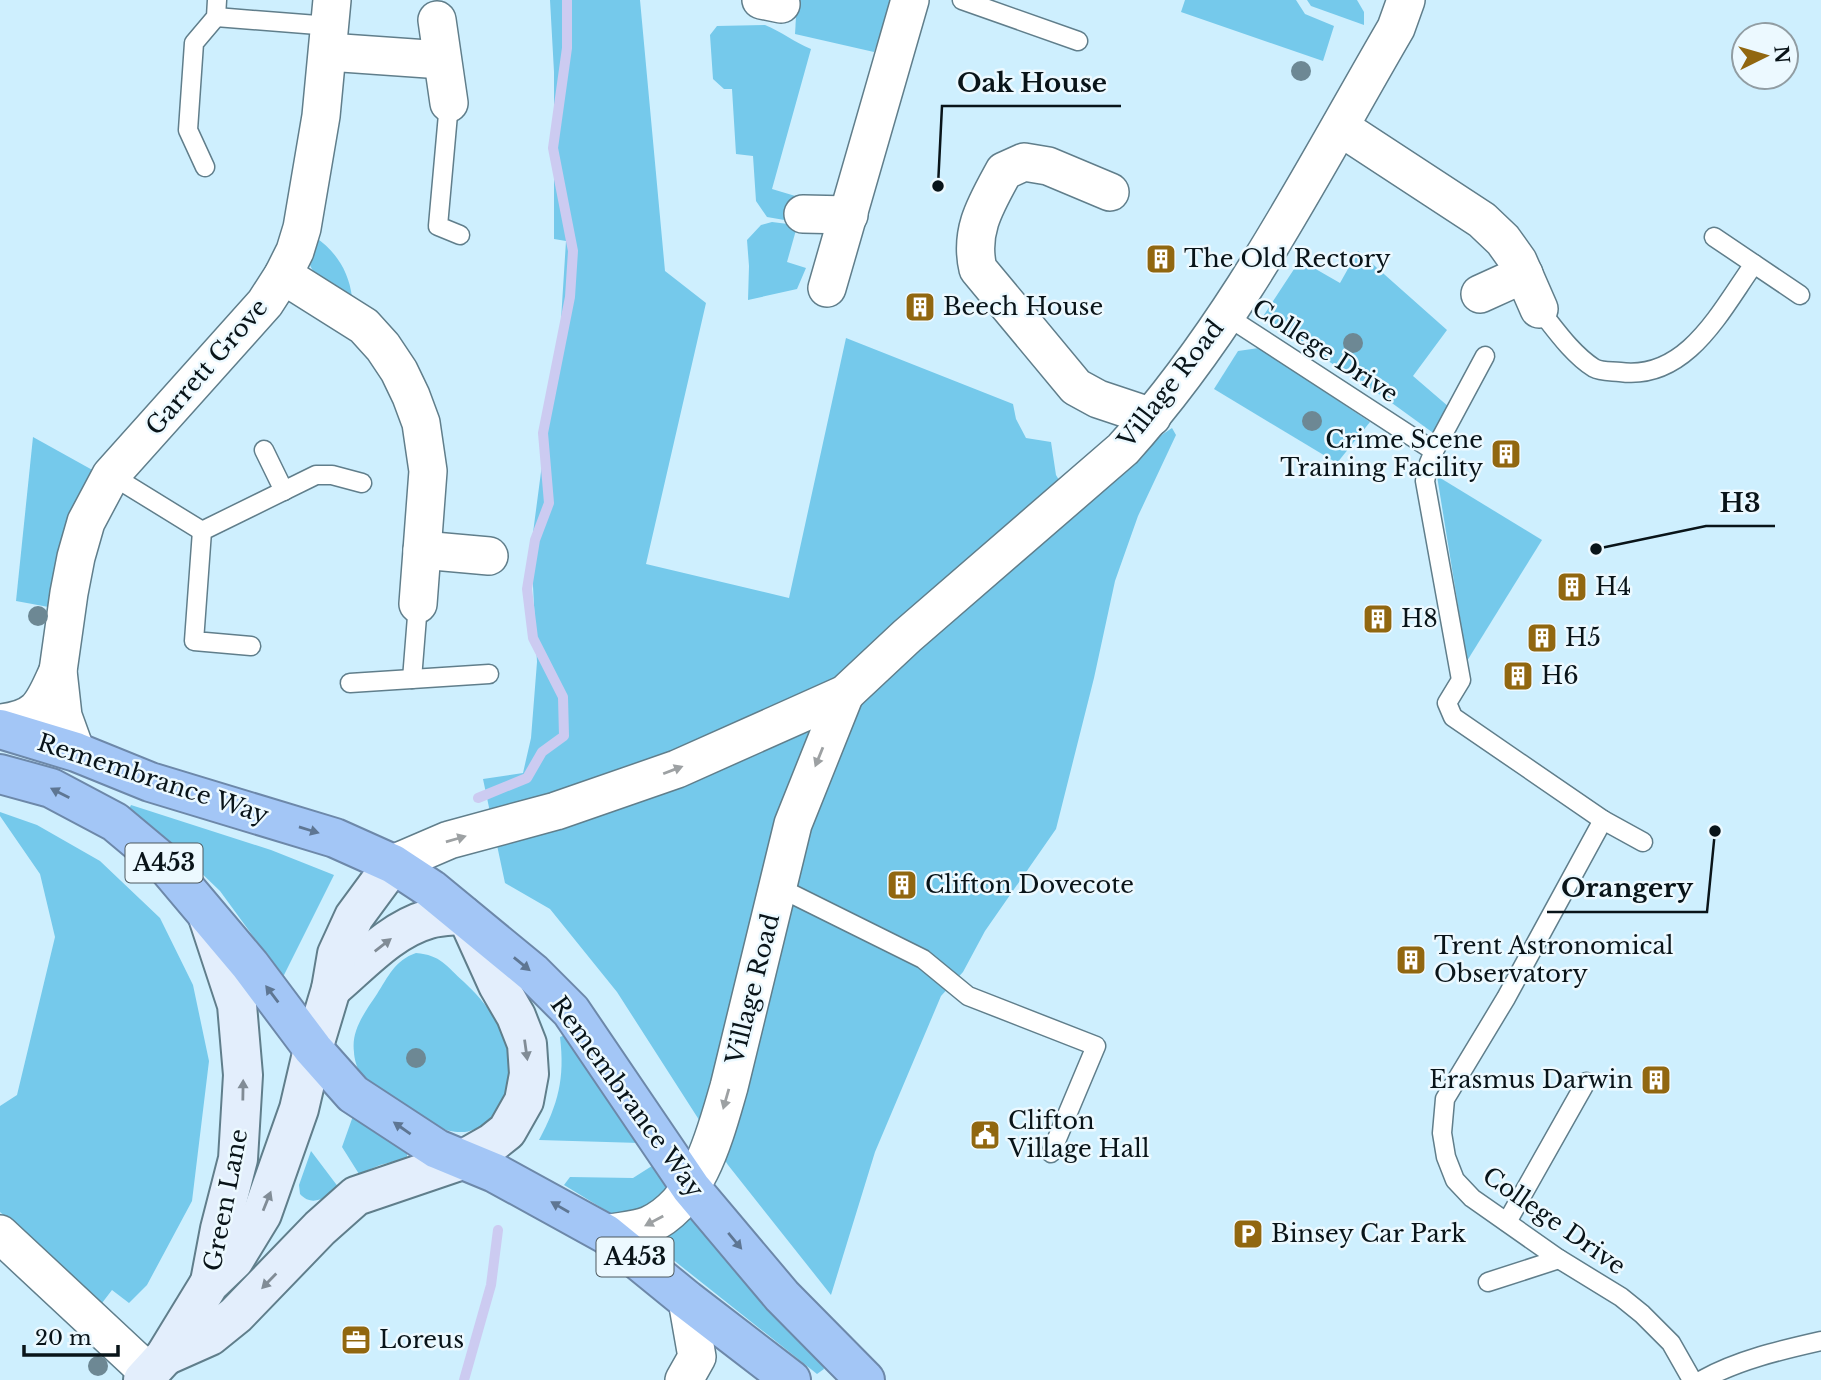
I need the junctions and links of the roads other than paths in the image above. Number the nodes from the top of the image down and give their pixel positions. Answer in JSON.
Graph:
{"nodes":[{"id":1,"x":910,"y":0,"type":"edge"},
{"id":2,"x":962,"y":0,"type":"edge"},
{"id":3,"x":1403,"y":1,"type":"edge"},
{"id":4,"x":216,"y":8,"type":"edge"},
{"id":5,"x":438,"y":10,"type":"edge"},
{"id":6,"x":330,"y":26,"type":"edge"},
{"id":7,"x":1078,"y":41,"type":"dead end"},
{"id":8,"x":442,"y":60,"type":"junction"},
{"id":9,"x":449,"y":103,"type":"joint"},
{"id":10,"x":1340,"y":127,"type":"junction"},
{"id":11,"x":205,"y":167,"type":"dead end"},
{"id":12,"x":1110,"y":192,"type":"dead end"},
{"id":13,"x":803,"y":214,"type":"dead end"},
{"id":14,"x":849,"y":215,"type":"junction"},
{"id":15,"x":460,"y":235,"type":"dead end"},
{"id":16,"x":1714,"y":237,"type":"dead end"},
{"id":17,"x":1754,"y":264,"type":"junction"},
{"id":18,"x":1524,"y":274,"type":"junction"},
{"id":19,"x":283,"y":275,"type":"junction"},
{"id":20,"x":827,"y":288,"type":"dead end"},
{"id":21,"x":1480,"y":294,"type":"dead end"},
{"id":22,"x":1800,"y":296,"type":"dead end"},
{"id":23,"x":1539,"y":309,"type":"joint"},
{"id":24,"x":1225,"y":315,"type":"junction"},
{"id":25,"x":1485,"y":356,"type":"dead end"},
{"id":26,"x":1152,"y":417,"type":"junction"},
{"id":27,"x":264,"y":450,"type":"dead end"},
{"id":28,"x":1434,"y":451,"type":"junction"},
{"id":29,"x":111,"y":475,"type":"junction"},
{"id":30,"x":362,"y":483,"type":"dead end"},
{"id":31,"x":284,"y":491,"type":"junction"},
{"id":32,"x":202,"y":531,"type":"junction"},
{"id":33,"x":422,"y":550,"type":"junction"},
{"id":34,"x":489,"y":556,"type":"dead end"},
{"id":35,"x":418,"y":604,"type":"joint"},
{"id":36,"x":251,"y":646,"type":"dead end"},
{"id":37,"x":58,"y":671,"type":"junction"},
{"id":38,"x":489,"y":674,"type":"dead end"},
{"id":39,"x":412,"y":679,"type":"junction"},
{"id":40,"x":350,"y":683,"type":"dead end"},
{"id":41,"x":845,"y":694,"type":"junction"},
{"id":42,"x":0,"y":723,"type":"edge"},
{"id":43,"x":0,"y":729,"type":"edge"},
{"id":44,"x":76,"y":751,"type":"junction"},
{"id":45,"x":0,"y":774,"type":"edge"},
{"id":46,"x":1603,"y":820,"type":"junction"},
{"id":47,"x":1643,"y":842,"type":"dead end"},
{"id":48,"x":393,"y":864,"type":"junction"},
{"id":49,"x":778,"y":890,"type":"junction"},
{"id":50,"x":206,"y":912,"type":"junction"},
{"id":51,"x":465,"y":918,"type":"junction"},
{"id":52,"x":331,"y":989,"type":"junction"},
{"id":53,"x":313,"y":1049,"type":"junction"},
{"id":54,"x":1586,"y":1082,"type":"dead end"},
{"id":55,"x":1051,"y":1153,"type":"dead end"},
{"id":56,"x":462,"y":1160,"type":"junction"},
{"id":57,"x":691,"y":1188,"type":"junction"},
{"id":58,"x":1507,"y":1222,"type":"junction"},
{"id":59,"x":0,"y":1234,"type":"edge"},
{"id":60,"x":606,"y":1234,"type":"junction"},
{"id":61,"x":1559,"y":1259,"type":"junction"},
{"id":62,"x":1488,"y":1282,"type":"dead end"},
{"id":63,"x":209,"y":1284,"type":"junction"},
{"id":64,"x":687,"y":1300,"type":"junction"},
{"id":65,"x":1821,"y":1341,"type":"edge"},
{"id":66,"x":750,"y":1349,"type":"junction"},
{"id":67,"x":691,"y":1369,"type":"edge"},
{"id":68,"x":152,"y":1370,"type":"edge"},
{"id":69,"x":791,"y":1380,"type":"edge"},
{"id":70,"x":865,"y":1380,"type":"edge"},
{"id":71,"x":1692,"y":1380,"type":"edge"},
{"id":72,"x":1702,"y":1380,"type":"edge"}],
"edges":[{"from":1,"to":14,"type":"street"},
{"from":2,"to":7,"type":"lane"},
{"from":3,"to":10,"type":"street","name":"Village Road"},
{"from":4,"to":6,"type":"lane"},
{"from":4,"to":11,"type":"lane"},
{"from":5,"to":8,"type":"street"},
{"from":6,"to":8,"type":"street"},
{"from":6,"to":19,"type":"street","name":"Garrett Grove"},
{"from":8,"to":9,"type":"street"},
{"from":9,"to":15,"type":"lane"},
{"from":10,"to":18,"type":"street"},
{"from":10,"to":24,"type":"street","name":"Village Road"},
{"from":12,"to":26,"type":"street"},
{"from":13,"to":14,"type":"street"},
{"from":14,"to":20,"type":"street"},
{"from":16,"to":17,"type":"lane"},
{"from":17,"to":22,"type":"lane"},
{"from":17,"to":23,"type":"lane"},
{"from":18,"to":21,"type":"street"},
{"from":18,"to":23,"type":"street"},
{"from":19,"to":29,"type":"street","name":"Garrett Grove"},
{"from":19,"to":33,"type":"street"},
{"from":24,"to":26,"type":"street","name":"Village Road"},
{"from":24,"to":28,"type":"lane","name":"College Drive"},
{"from":25,"to":28,"type":"lane"},
{"from":26,"to":41,"type":"street","name":"Village Road"},
{"from":27,"to":31,"type":"lane"},
{"from":28,"to":46,"type":"lane"},
{"from":29,"to":32,"type":"lane"},
{"from":29,"to":37,"type":"street","name":"Garrett Grove"},
{"from":30,"to":31,"type":"lane"},
{"from":31,"to":32,"type":"lane"},
{"from":32,"to":36,"type":"lane"},
{"from":33,"to":34,"type":"street"},
{"from":33,"to":35,"type":"street"},
{"from":35,"to":39,"type":"lane"},
{"from":37,"to":42,"type":"street","name":"Garrett Grove"},
{"from":37,"to":44,"type":"street","name":"Garrett Grove"},
{"from":38,"to":39,"type":"lane"},
{"from":39,"to":40,"type":"lane"},
{"from":48,"to":41,"type":"street","name":"Village Road","one_way":true},
{"from":41,"to":49,"type":"street","name":"Village Road","one_way":true},
{"from":43,"to":44,"type":"highway","name":"Remembrance Way"},
{"from":44,"to":48,"type":"highway","name":"Remembrance Way","one_way":true},
{"from":50,"to":45,"type":"highway","name":"Remembrance Way","number":"A453","one_way":true},
{"from":46,"to":47,"type":"lane"},
{"from":46,"to":58,"type":"lane","name":"College Drive"},
{"from":48,"to":51,"type":"highway","name":"Remembrance Way"},
{"from":48,"to":52,"type":"street","name":"Green Lane"},
{"from":49,"to":55,"type":"lane"},
{"from":49,"to":57,"type":"street","name":"Village Road","one_way":true},
{"from":53,"to":50,"type":"highway","name":"Remembrance Way","number":"A453","one_way":true},
{"from":63,"to":50,"type":"street","name":"Green Lane","one_way":true},
{"from":52,"to":51,"type":"street","one_way":true},
{"from":51,"to":56,"type":"street","name":"Green Lane","one_way":true},
{"from":51,"to":57,"type":"highway","name":"Remembrance Way","one_way":true},
{"from":52,"to":53,"type":"street","name":"Green Lane"},
{"from":56,"to":53,"type":"highway","name":"Remembrance Way","number":"A453","one_way":true},
{"from":63,"to":53,"type":"street","name":"Green Lane","one_way":true},
{"from":54,"to":58,"type":"lane"},
{"from":60,"to":56,"type":"highway","name":"Remembrance Way","number":"A453","one_way":true},
{"from":56,"to":68,"type":"street","name":"Green Lane","one_way":true},
{"from":57,"to":60,"type":"street","name":"Village Road","one_way":true},
{"from":57,"to":70,"type":"highway","name":"Remembrance Way","one_way":true},
{"from":58,"to":61,"type":"lane","name":"College Drive"},
{"from":59,"to":68,"type":"street"},
{"from":60,"to":64,"type":"highway","name":"Remembrance Way","number":"A453"},
{"from":61,"to":62,"type":"lane"},
{"from":61,"to":71,"type":"lane","name":"College Drive"},
{"from":63,"to":68,"type":"street","name":"Green Lane"},
{"from":64,"to":66,"type":"highway","name":"Remembrance Way","number":"A453"},
{"from":64,"to":67,"type":"street"},
{"from":65,"to":72,"type":"lane"},
{"from":66,"to":67,"type":"street"},
{"from":66,"to":69,"type":"highway","name":"Remembrance Way","number":"A453"}]}
